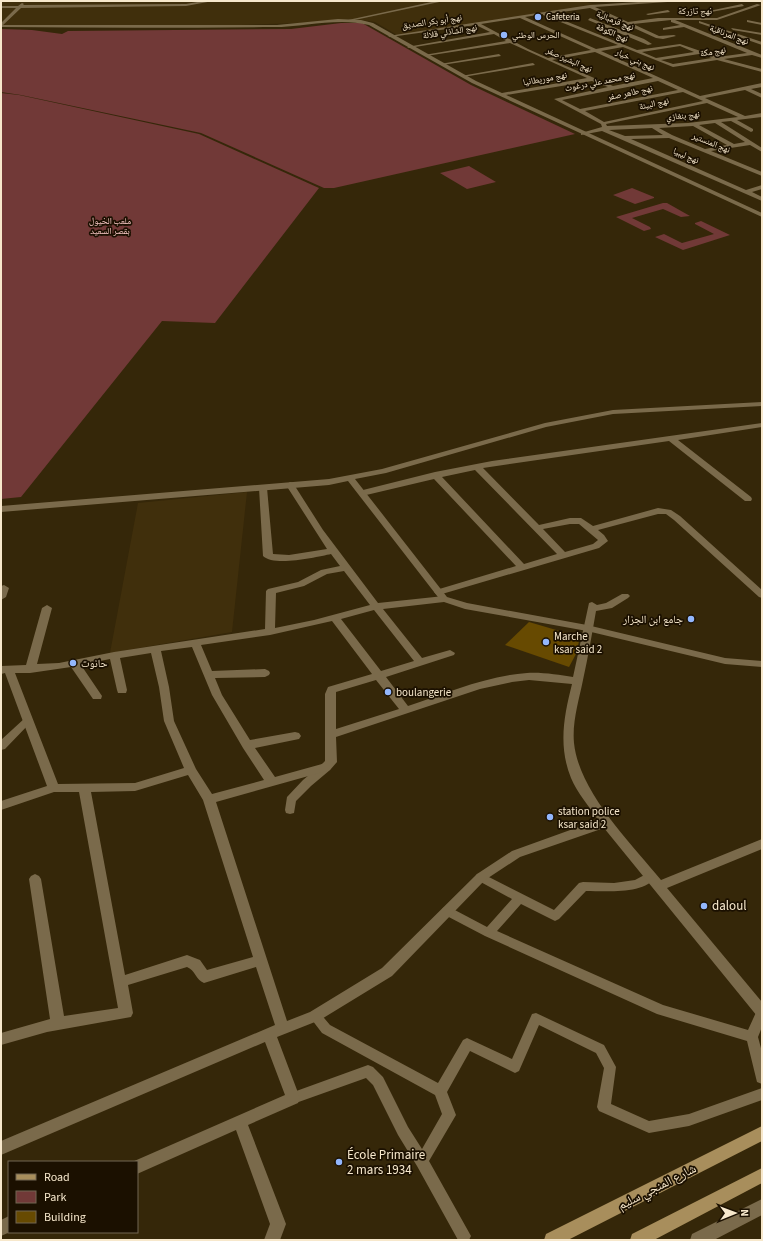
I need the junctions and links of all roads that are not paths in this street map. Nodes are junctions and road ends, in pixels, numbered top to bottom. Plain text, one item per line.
1 (25, 1) edge
2 (211, 1) edge
3 (442, 1) edge
4 (680, 1) edge
5 (737, 1) edge
6 (761, 4) edge
7 (745, 5) junction
8 (753, 5) junction
9 (590, 6) junction
10 (1, 7) edge
11 (20, 7) junction
12 (642, 10) dead end
13 (668, 11) dead end
14 (545, 13) junction
15 (648, 14) junction
16 (612, 16) junction
17 (727, 16) junction
18 (520, 17) junction
19 (590, 19) junction
20 (658, 19) junction
21 (667, 19) junction
22 (350, 20) junction
23 (582, 20) dead end
24 (696, 20) junction
25 (749, 21) dead end
26 (575, 22) dead end
27 (567, 23) junction
28 (629, 23) junction
29 (476, 24) junction
30 (762, 25) edge
31 (1, 26) edge
32 (683, 26) junction
33 (715, 26) junction
34 (665, 29) dead end
35 (750, 31) junction
36 (494, 33) junction
37 (762, 34) edge
38 (390, 36) junction
39 (674, 36) dead end
40 (658, 37) junction
41 (642, 40) junction
42 (510, 42) junction
43 (762, 44) edge
44 (623, 46) junction
45 (409, 47) junction
46 (595, 51) junction
47 (636, 51) junction
48 (700, 52) junction
49 (754, 53) junction
50 (426, 55) junction
51 (499, 55) dead end
52 (762, 57) edge
53 (548, 59) junction
54 (655, 59) junction
55 (718, 59) junction
56 (442, 64) junction
57 (533, 64) dead end
58 (674, 66) joint
59 (762, 71) edge
60 (463, 76) junction
61 (592, 79) junction
62 (658, 79) junction
63 (762, 86) edge
64 (612, 88) junction
65 (747, 89) junction
66 (684, 90) junction
67 (502, 95) junction
68 (762, 96) edge
69 (701, 97) junction
70 (709, 101) junction
71 (579, 111) junction
72 (762, 115) edge
73 (743, 117) junction
74 (732, 119) junction
75 (715, 121) junction
76 (695, 124) junction
77 (604, 127) junction
78 (653, 127) junction
79 (750, 130) dead end
80 (584, 134) junction
81 (670, 136) junction
82 (623, 138) junction
83 (752, 143) junction
84 (733, 146) junction
85 (705, 150) junction
86 (762, 150) edge
87 (762, 174) edge
88 (762, 187) edge
89 (746, 192) junction
90 (762, 199) edge
91 (762, 215) edge
92 (762, 404) edge
93 (762, 425) edge
94 (672, 439) junction
95 (477, 467) junction
96 (435, 475) junction
97 (350, 478) junction
98 (290, 485) junction
99 (263, 488) junction
100 (362, 494) junction
101 (748, 499) dead end
102 (1, 509) edge
103 (536, 528) junction
104 (592, 529) junction
105 (332, 551) junction
106 (563, 555) junction
107 (522, 567) junction
108 (346, 568) junction
109 (758, 585) edge
110 (442, 595) junction
111 (762, 595) edge
112 (625, 596) dead end
113 (377, 606) junction
114 (47, 608) dead end
115 (335, 618) junction
116 (587, 628) junction
117 (270, 632) junction
118 (195, 643) junction
119 (155, 649) junction
120 (450, 653) dead end
121 (114, 655) junction
122 (420, 662) junction
123 (74, 663) junction
124 (762, 664) edge
125 (30, 668) junction
126 (5, 670) edge
127 (265, 672) dead end
128 (208, 675) junction
129 (378, 676) junction
130 (578, 681) junction
131 (122, 690) dead end
132 (98, 696) dead end
133 (406, 711) junction
134 (28, 720) junction
135 (331, 735) junction
136 (295, 736) dead end
137 (1, 746) edge
138 (247, 746) junction
139 (326, 768) junction
140 (191, 770) junction
141 (272, 782) junction
142 (54, 788) junction
143 (84, 788) junction
144 (209, 799) junction
145 (1, 806) edge
146 (290, 810) dead end
147 (606, 822) junction
148 (762, 844) edge
149 (650, 876) junction
150 (481, 877) junction
151 (35, 879) dead end
152 (659, 886) junction
153 (520, 897) junction
154 (447, 911) junction
155 (488, 933) junction
156 (261, 960) junction
157 (120, 982) junction
158 (762, 1012) edge
159 (315, 1016) junction
160 (58, 1024) junction
161 (283, 1029) junction
162 (269, 1034) junction
163 (752, 1036) junction
164 (1, 1039) edge
165 (762, 1078) edge
166 (440, 1091) junction
167 (762, 1094) edge
168 (293, 1098) junction
169 (240, 1122) junction
170 (762, 1133) edge
171 (1, 1148) edge
172 (422, 1161) junction
173 (138, 1167) edge
174 (762, 1175) edge
175 (762, 1207) edge
176 (464, 1236) dead end
177 (272, 1240) edge
178 (552, 1240) edge
179 (638, 1240) edge
180 (698, 1240) edge

1 - 11 street
2 - 11 street
3 - 22 street
4 - 9 street, نهج أبو بكر الصديق
5 - 7 street
6 - 8 street, نهج تازركة
7 - 8 street
7 - 17 street
8 - 17 street, نهج تازركة
9 - 14 street, نهج أبو بكر الصديق
9 - 16 street
10 - 11 street
11 - 31 street
12 - 15 street
13 - 15 street
14 - 18 street, نهج أبو بكر الصديق
14 - 27 street, نهج الكوفة
15 - 20 street
16 - 19 street
16 - 28 street
17 - 24 street, نهج تازركة
18 - 29 street, نهج أبو بكر الصديق
18 - 46 street, نهج بني خيار
19 - 23 street
19 - 41 street, نهج قرمبالية
19 - 41 street, نهج قرمبالية
20 - 21 street, نهج تازركة
20 - 28 street, نهج تازركة
21 - 24 street, نهج تازركة
21 - 32 street, نهج المرناقية
22 - 31 street
22 - 38 street
24 - 33 street
25 - 30 street
26 - 27 street
27 - 44 street, نهج الكوفة
28 - 40 street
29 - 36 street, نهج البشير صفر
29 - 38 street, نهج أبو بكر الصديق
30 - 35 street
32 - 34 street
32 - 49 street, نهج المرناقية
33 - 35 street
33 - 43 street
35 - 37 street
36 - 42 street, نهج البشير صفر
36 - 45 street, نهج الشاذلي قلالة
38 - 45 street
39 - 40 street
40 - 41 street
42 - 50 street
42 - 53 street, نهج البشير صفر
44 - 46 street
44 - 47 street, نهج الكوفة
45 - 50 street
46 - 53 street
46 - 62 street, نهج بني خيار
47 - 48 street
47 - 54 street, نهج الكوفة
48 - 54 street
48 - 55 street
49 - 52 street, نهج المرناقية
49 - 55 street, نهج مكة
50 - 56 street
51 - 56 street
53 - 61 street, نهج البشير صفر
54 - 58 street, نهج الكوفة
55 - 58 street, نهج مكة
55 - 59 street
56 - 60 street
57 - 60 street
60 - 67 street
61 - 64 street, نهج البشير صفر
61 - 67 street, نهج موريطانيا
62 - 64 street, نهج محمد علي درغوث
62 - 66 street, نهج بني خيار
63 - 65 street
64 - 71 street, نهج محمد علي درغوث
65 - 68 street
65 - 69 street
66 - 69 street, نهج بني خيار
66 - 71 street, نهج طاهر صفر
67 - 80 street
69 - 70 street, نهج بني خيار
70 - 73 street, نهج بني خيار
70 - 77 street, نهج البيئة
71 - 77 street, نهج محمد علي درغوث
72 - 73 street, نهج بنغازي
73 - 74 street, نهج بنغازي
74 - 75 street, نهج بنغازي
74 - 79 street
75 - 76 street, نهج بنغازي
75 - 83 street
76 - 78 street, نهج بنغازي
76 - 84 street
77 - 78 street, نهج بنغازي
77 - 80 street, نهج بنغازي
77 - 82 street, نهج ليبيا
78 - 81 street, نهج المنستير
80 - 91 street
81 - 82 street
81 - 85 street, نهج المنستير
82 - 89 street, نهج ليبيا
83 - 84 street
83 - 86 street
84 - 85 street
85 - 87 street, نهج المنستير
88 - 89 street
89 - 90 street, نهج ليبيا
92 - 97 street
93 - 94 street
94 - 95 street
94 - 101 street
95 - 96 street
95 - 103 street
96 - 100 street
96 - 107 street
97 - 98 street
97 - 100 street
98 - 99 street
98 - 105 street
99 - 102 street
99 - 105 street
100 - 110 street
103 - 104 street
103 - 106 street
104 - 106 street
104 - 109 street
105 - 108 street
106 - 107 street
107 - 110 street
108 - 113 street
108 - 117 street
109 - 111 street
110 - 113 street
110 - 116 street
112 - 116 street
113 - 115 street
113 - 122 street
114 - 125 street
115 - 117 street
115 - 129 street
116 - 124 street
116 - 130 street
117 - 118 street
118 - 119 street
118 - 128 street
119 - 121 street
119 - 140 street
120 - 122 street
121 - 123 street
121 - 131 street
122 - 129 street
123 - 125 street
123 - 132 street
125 - 126 street
126 - 134 street
127 - 128 street
128 - 138 street
129 - 133 street
129 - 135 street
130 - 133 street
130 - 147 street
133 - 135 street
134 - 137 street
134 - 142 street
135 - 139 street
136 - 138 street
138 - 141 street
139 - 141 street
139 - 146 street
140 - 143 street
140 - 144 street
141 - 144 street
142 - 143 street
142 - 145 street
143 - 157 street
144 - 156 street
147 - 149 street
147 - 150 street
148 - 152 street
149 - 152 street
149 - 153 street
150 - 153 street
150 - 154 street
151 - 160 street
152 - 158 street
153 - 155 street
154 - 155 street
154 - 159 street
155 - 163 street
156 - 157 street
156 - 161 street
157 - 160 street
158 - 163 street
159 - 161 street
159 - 166 street
160 - 164 street
161 - 162 street
162 - 168 street
162 - 171 street
163 - 165 street
166 - 167 street
166 - 172 street
168 - 169 street
168 - 172 street
169 - 173 street
169 - 177 street
170 - 178 main road, شارع المنجي سليم
172 - 176 street
174 - 179 main road
175 - 180 street

